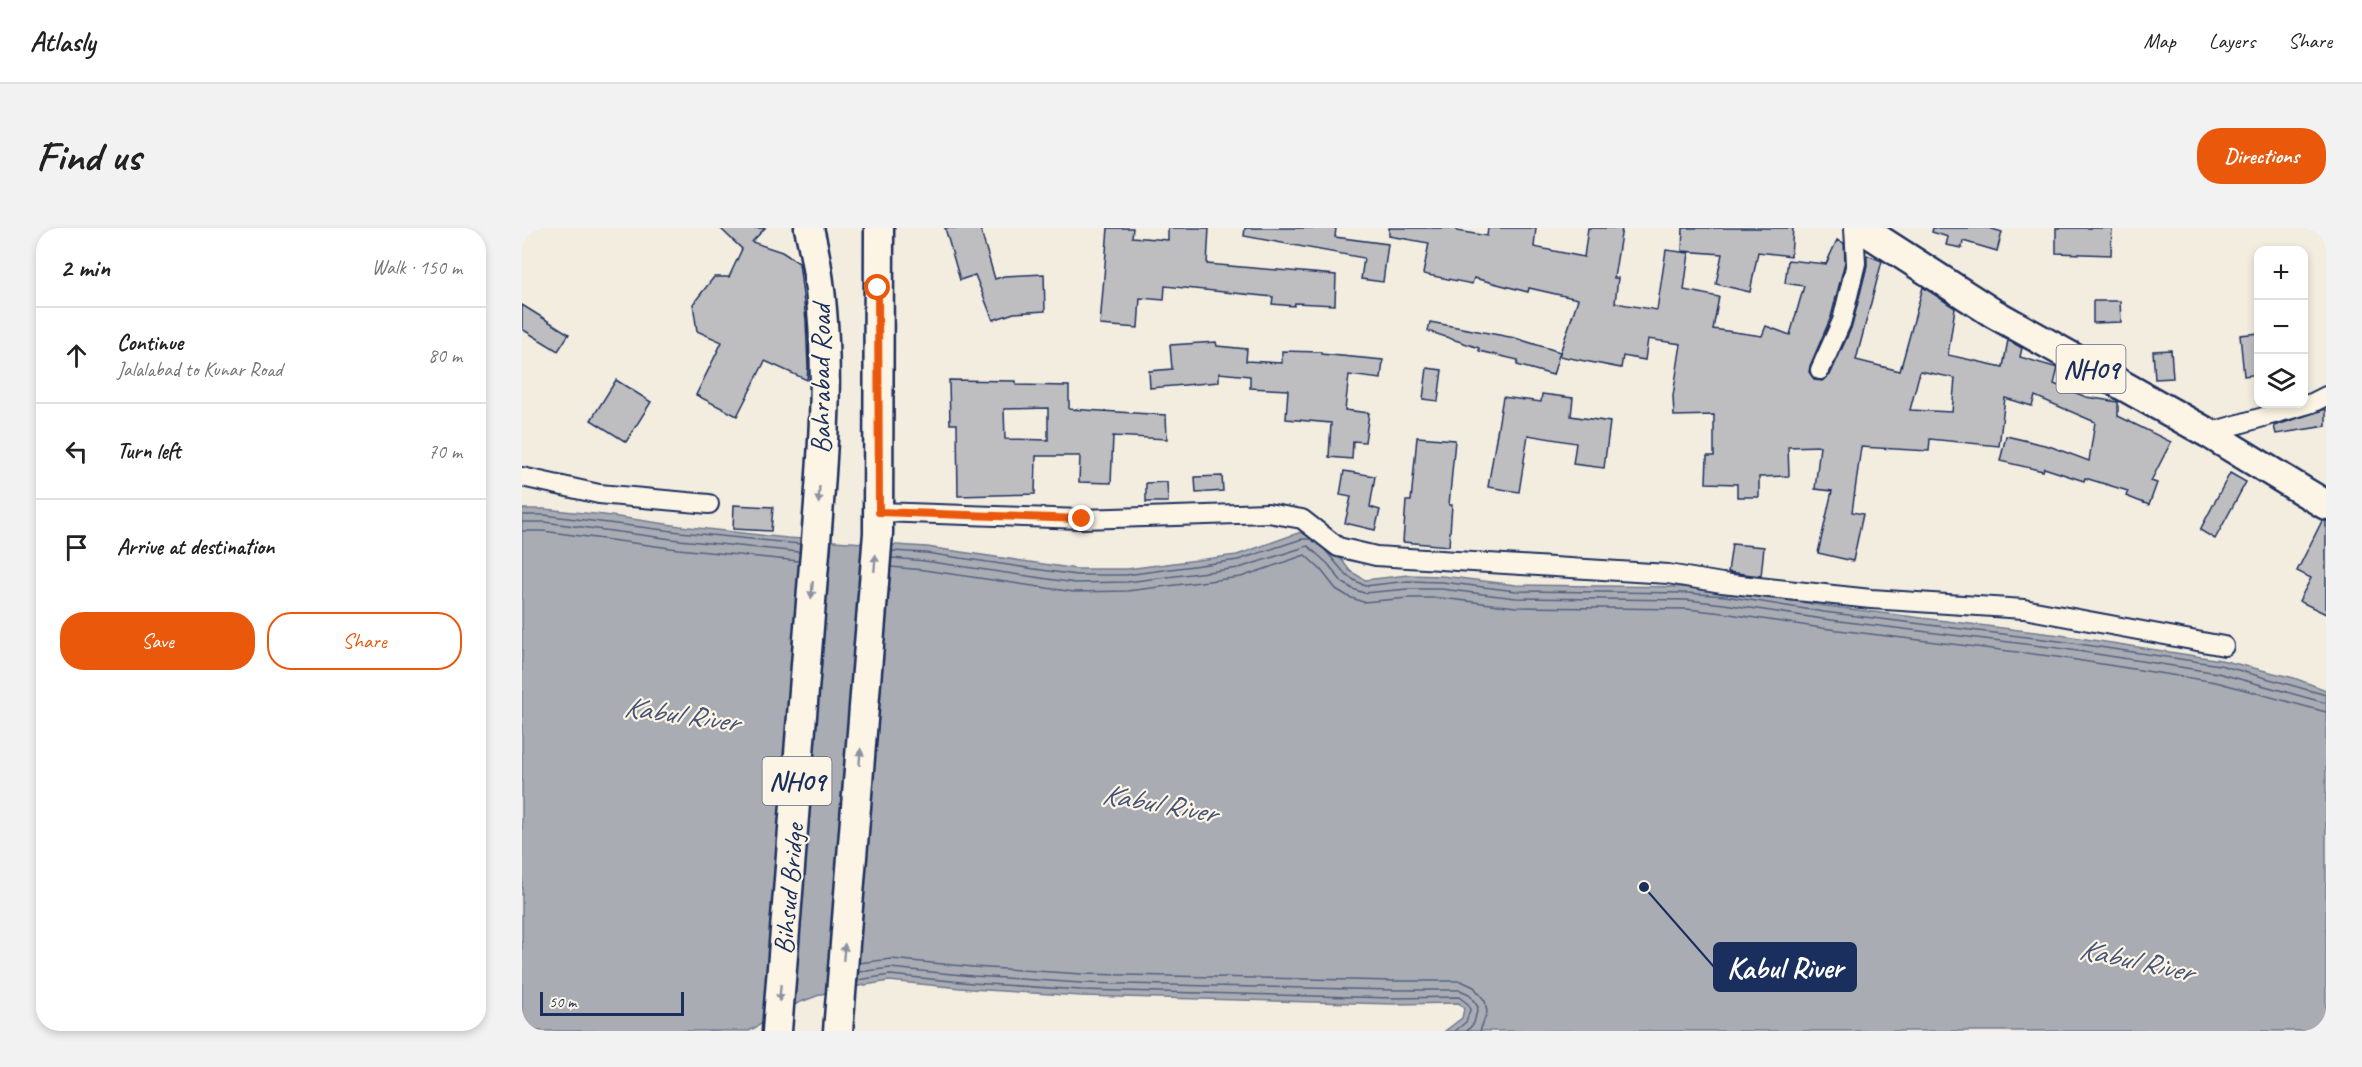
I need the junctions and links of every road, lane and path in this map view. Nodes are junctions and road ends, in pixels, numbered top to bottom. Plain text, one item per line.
1 (809, 228) edge
2 (879, 228) edge
3 (1854, 228) edge
4 (1861, 228) edge
5 (1820, 370) dead end
6 (2326, 396) edge
7 (2208, 434) junction
8 (522, 477) edge
9 (709, 504) dead end
10 (2326, 505) edge
11 (878, 522) junction
12 (816, 531) joint
13 (2224, 646) dead end
14 (777, 1031) edge
15 (838, 1031) edge

1 -> 12 main road, Bahrabad Road / NH09
2 - 11 main road, NH09
3 - 5 street
4 - 7 main road, NH09
6 - 7 street
7 - 10 main road, NH09
8 - 9 street
11 - 13 street
15 -> 11 main road, NH09
12 -> 14 main road, Bihsud Bridge / NH09

